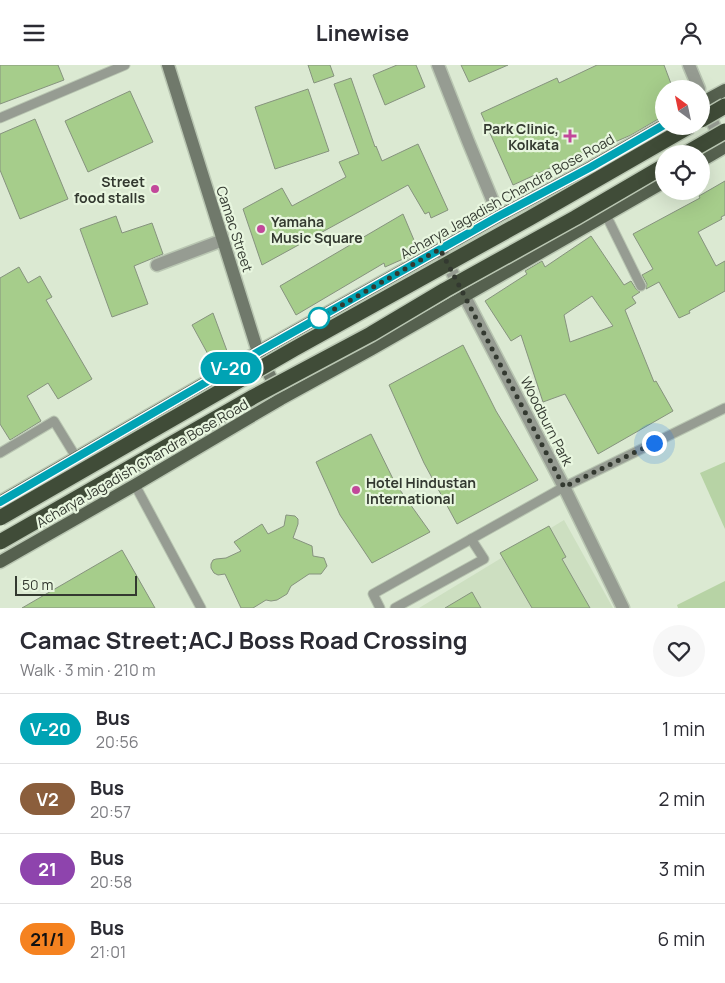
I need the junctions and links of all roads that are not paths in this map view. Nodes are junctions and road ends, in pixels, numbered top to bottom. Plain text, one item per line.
1 (124, 65) edge
2 (168, 65) edge
3 (438, 65) edge
4 (689, 65) edge
5 (695, 80) edge
6 (725, 90) edge
7 (710, 97) edge
8 (725, 106) edge
9 (710, 115) edge
10 (710, 117) edge
11 (0, 118) edge
12 (655, 130) edge
13 (725, 131) edge
14 (674, 135) edge
15 (701, 145) edge
16 (724, 147) edge
17 (710, 156) edge
18 (655, 171) edge
19 (655, 187) edge
20 (606, 215) junction
21 (499, 216) junction
22 (223, 240) junction
23 (440, 249) junction
24 (156, 265) dead end
25 (641, 286) dead end
26 (465, 295) junction
27 (258, 352) junction
28 (281, 399) junction
29 (725, 408) edge
30 (0, 453) edge
31 (76, 457) junction
32 (135, 485) junction
33 (564, 487) junction
34 (0, 502) edge
35 (0, 518) edge
36 (471, 539) junction
37 (0, 542) edge
38 (0, 562) edge
39 (201, 608) edge
40 (380, 608) edge
41 (395, 608) edge
42 (624, 608) edge

1 - 11 lane
2 - 22 main road, Camac Street
3 - 21 street
4 - 5 street
6 - 7 main road
8 - 9 highway, bridge
10 - 16 street
12 - 21 main road, Acharya Jagadish Chandra Bose Road
13 - 15 highway, bridge
14 - 35 highway, bridge
16 - 17 main road
18 - 37 highway, bridge
19 - 20 main road, Acharya Jagadish Chandra Bose Road
20 - 25 lane
20 - 26 main road, Acharya Jagadish Chandra Bose Road
21 - 23 main road, Acharya Jagadish Chandra Bose Road
22 - 24 street
22 - 27 main road, Camac Street
23 - 26 street, Woodburn Park
23 - 27 main road, Acharya Jagadish Chandra Bose Road
26 - 28 main road, Acharya Jagadish Chandra Bose Road
26 - 33 street, Woodburn Park
27 - 28 main road, Camac Street
27 - 31 main road, Acharya Jagadish Chandra Bose Road
28 - 32 main road, Acharya Jagadish Chandra Bose Road
29 - 33 lane
30 - 31 lane
31 - 34 main road, Acharya Jagadish Chandra Bose Road
32 - 38 main road, Acharya Jagadish Chandra Bose Road
32 - 39 lane
33 - 36 lane
33 - 42 street, Woodburn Park
36 - 40 lane
36 - 41 lane

